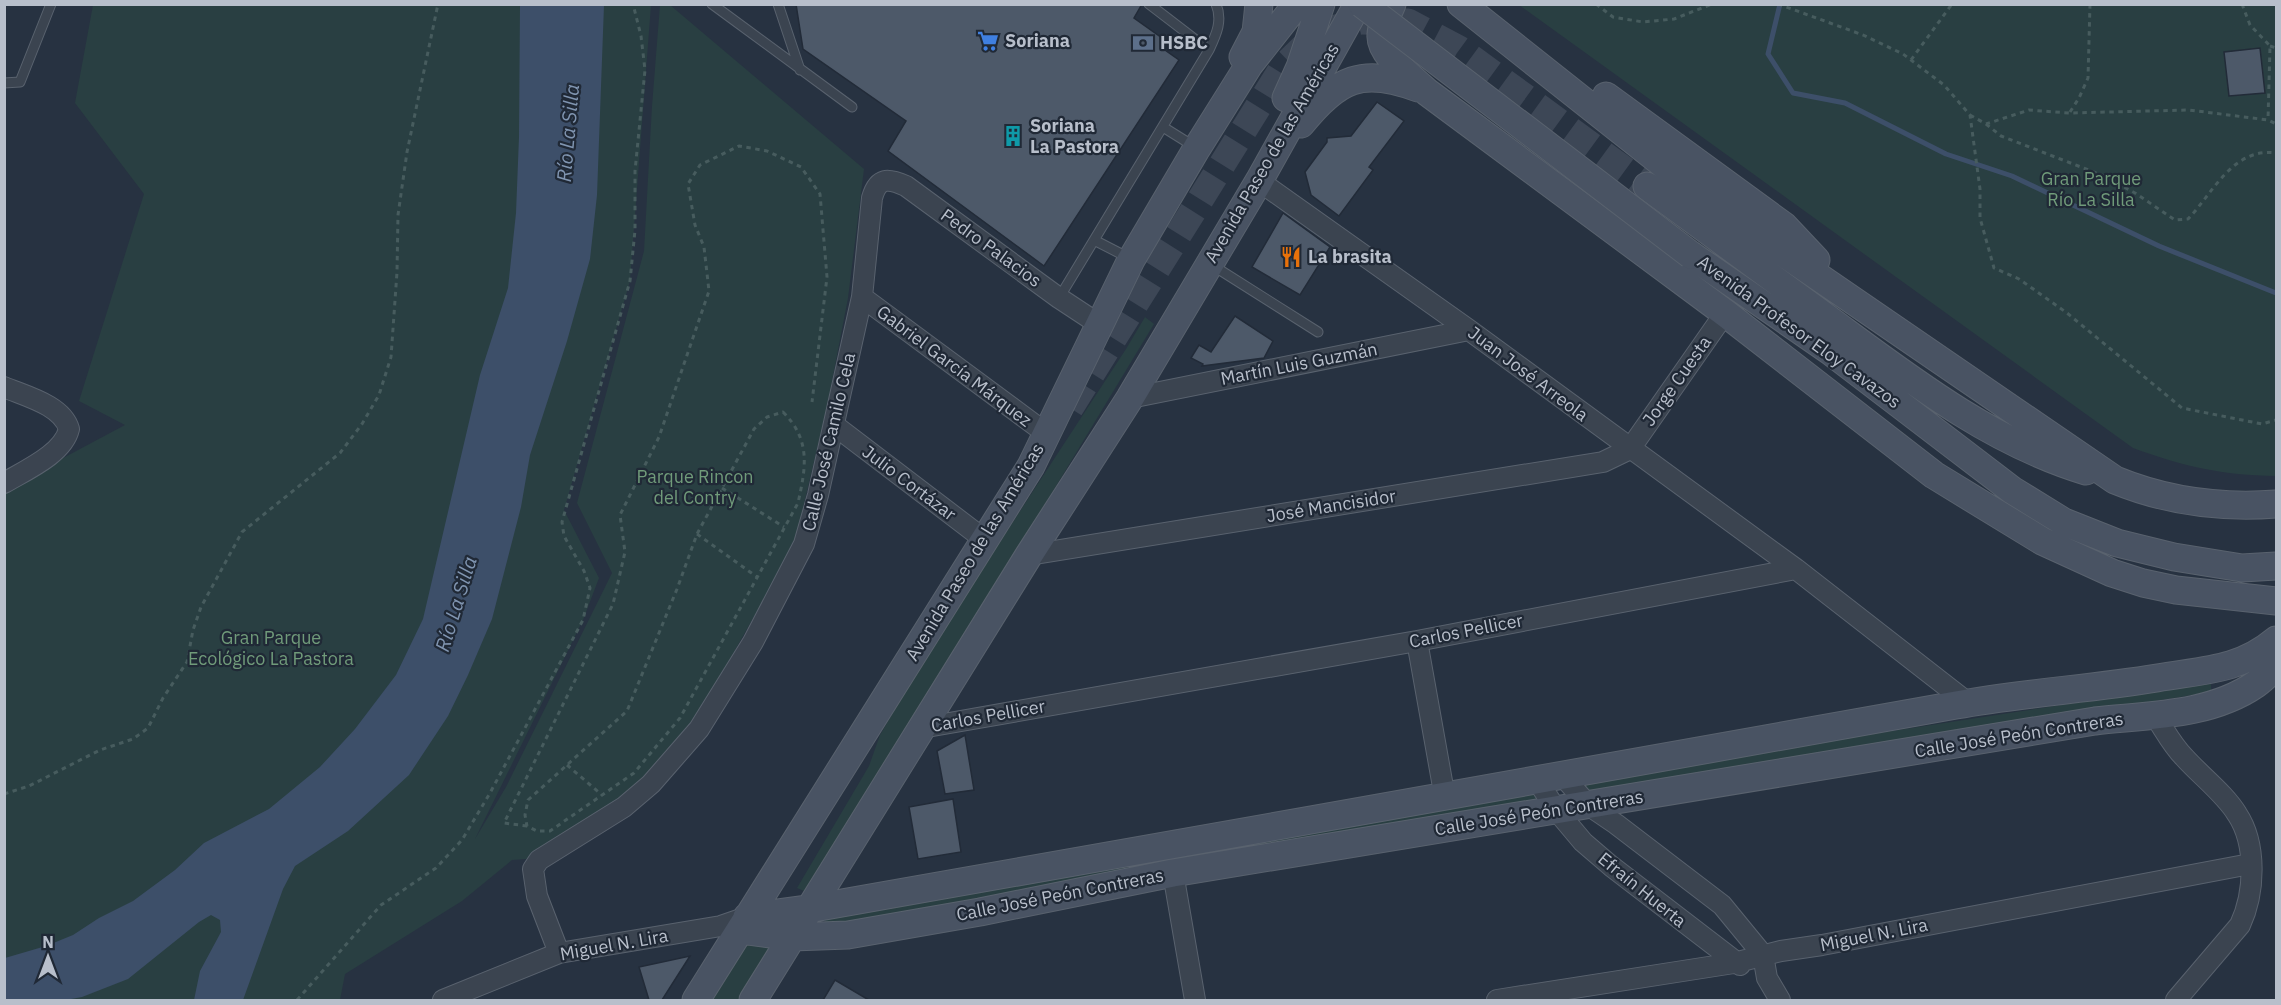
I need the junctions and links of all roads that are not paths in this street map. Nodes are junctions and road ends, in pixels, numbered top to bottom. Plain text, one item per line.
1 (51, 4) edge
2 (712, 4) edge
3 (778, 4) edge
4 (1149, 4) edge
5 (1216, 4) edge
6 (1259, 4) edge
7 (1297, 4) edge
8 (1321, 4) edge
9 (1392, 4) edge
10 (1461, 4) edge
11 (1494, 4) edge
12 (1359, 6) edge
13 (1209, 50) junction
14 (1249, 65) junction
15 (800, 70) junction
16 (1319, 73) junction
17 (4, 83) edge
18 (1293, 86) junction
19 (1427, 92) junction
20 (852, 107) dead end
21 (1163, 127) junction
22 (1203, 139) junction
23 (1265, 170) junction
24 (879, 182) joint
25 (1647, 186) tunnel mouth
26 (1094, 240) junction
27 (1131, 260) junction
28 (1208, 267) junction
29 (862, 297) junction
30 (1851, 297) junction
31 (1059, 298) junction
32 (1725, 313) junction
33 (1100, 325) junction
34 (1469, 330) junction
35 (1318, 332) dead end
36 (1830, 351) junction
37 (4, 387) edge
38 (1130, 398) junction
39 (834, 425) junction
40 (1047, 434) junction
41 (1630, 450) junction
42 (1934, 475) junction
43 (2115, 480) junction
44 (4, 483) edge
45 (2277, 504) edge
46 (985, 540) junction
47 (1029, 555) junction
48 (2277, 566) edge
49 (1796, 569) junction
50 (2264, 599) edge
51 (1417, 641) junction
52 (2274, 651) edge
53 (2217, 669) junction
54 (2226, 700) junction
55 (1968, 703) junction
56 (2155, 716) junction
57 (921, 728) junction
58 (1549, 778) junction
59 (1445, 798) junction
60 (1588, 805) junction
61 (1557, 811) junction
62 (2250, 864) junction
63 (1173, 873) junction
64 (808, 909) junction
65 (736, 924) junction
66 (792, 937) junction
67 (559, 953) junction
68 (1762, 955) junction
69 (1734, 963) junction
70 (1767, 978) junction
71 (443, 1000) edge
72 (696, 1000) edge
73 (753, 1000) edge
74 (1195, 1000) edge
75 (1497, 1000) edge
76 (1780, 1000) edge
77 (2176, 1000) edge

1 - 17 lane
2 - 15 lane
3 - 15 lane
4 - 13 lane
5 - 13 lane
6 - 22 main road
7 - 14 main road, Avenida Paseo de las Américas
8 - 16 main road
8 - 18 main road
9 - 19 main road
10 - 30 main road
11 - 30 main road
12 - 16 main road, Avenida Paseo de las Américas
12 - 36 main road, Avenida Profesor Eloy Cavazos, bridge
13 - 21 lane
14 - 18 main road
14 - 22 main road, Avenida Paseo de las Américas
15 - 20 lane
16 - 23 main road, Avenida Paseo de las Américas
18 - 28 main road
19 - 23 main road
19 - 32 main road
21 - 22 lane
21 - 26 lane
22 - 27 main road, Avenida Paseo de las Américas
23 - 28 main road, Avenida Paseo de las Américas
23 - 34 street, Juan José Arreola
24 - 29 street, Calle José Camilo Cela
24 - 31 street, Pedro Palacios
25 - 43 main road
26 - 27 lane
26 - 31 lane
27 - 33 main road, Avenida Paseo de las Américas
28 - 35 lane
28 - 38 main road, Avenida Paseo de las Américas
29 - 39 street, Calle José Camilo Cela
29 - 40 street, Gabriel García Márquez
30 - 43 main road
31 - 33 street, Pedro Palacios
32 - 41 street, Jorge Cuesta
32 - 42 main road
33 - 40 main road, Avenida Paseo de las Américas
34 - 38 street, Martín Luis Guzmán
34 - 41 street, Juan José Arreola
36 - 42 main road
36 - 48 main road, Avenida Profesor Eloy Cavazos
37 - 44 street
38 - 47 main road, Avenida Paseo de las Américas
39 - 46 street, Julio Cortázar
39 - 67 street, Calle José Camilo Cela
40 - 46 main road, Avenida Paseo de las Américas
41 - 47 street, José Mancisidor
41 - 49 street, Juan José Arreola
42 - 50 main road
43 - 45 main road
46 - 65 main road, Avenida Paseo de las Américas
47 - 57 main road, Avenida Paseo de las Américas
49 - 51 street, Carlos Pellicer
49 - 55 street
50 - 52 main road
51 - 57 street, Carlos Pellicer
51 - 59 street
52 - 53 main road, Calle José Peón Contreras
52 - 54 main road, Calle José Peón Contreras
53 - 54 main road
53 - 55 main road, Calle José Peón Contreras
54 - 56 main road, Calle José Peón Contreras
55 - 58 main road, Calle José Peón Contreras
56 - 60 main road, Calle José Peón Contreras
56 - 62 street
57 - 64 main road, Avenida Paseo de las Américas
58 - 59 main road, Calle José Peón Contreras
58 - 60 street, Efraín Huerta
58 - 61 street, Efraín Huerta
59 - 64 main road, Calle José Peón Contreras
60 - 61 main road, Calle José Peón Contreras
60 - 68 street, Efraín Huerta
61 - 63 main road, Calle José Peón Contreras
61 - 69 street, Efraín Huerta
62 - 68 street, Miguel N. Lira
62 - 77 street
63 - 66 main road, Calle José Peón Contreras
63 - 74 street
64 - 65 main road, Calle José Peón Contreras
64 - 66 main road, Avenida Paseo de las Américas
65 - 66 main road, Calle José Peón Contreras
65 - 67 street, Miguel N. Lira
65 - 72 main road, Avenida Paseo de las Américas
66 - 73 main road, Avenida Paseo de las Américas
67 - 71 street, Miguel N. Lira
68 - 69 street, Miguel N. Lira
68 - 70 street, Efraín Huerta
69 - 70 street, Efraín Huerta
69 - 75 street, Miguel N. Lira
70 - 76 street, Efraín Huerta

